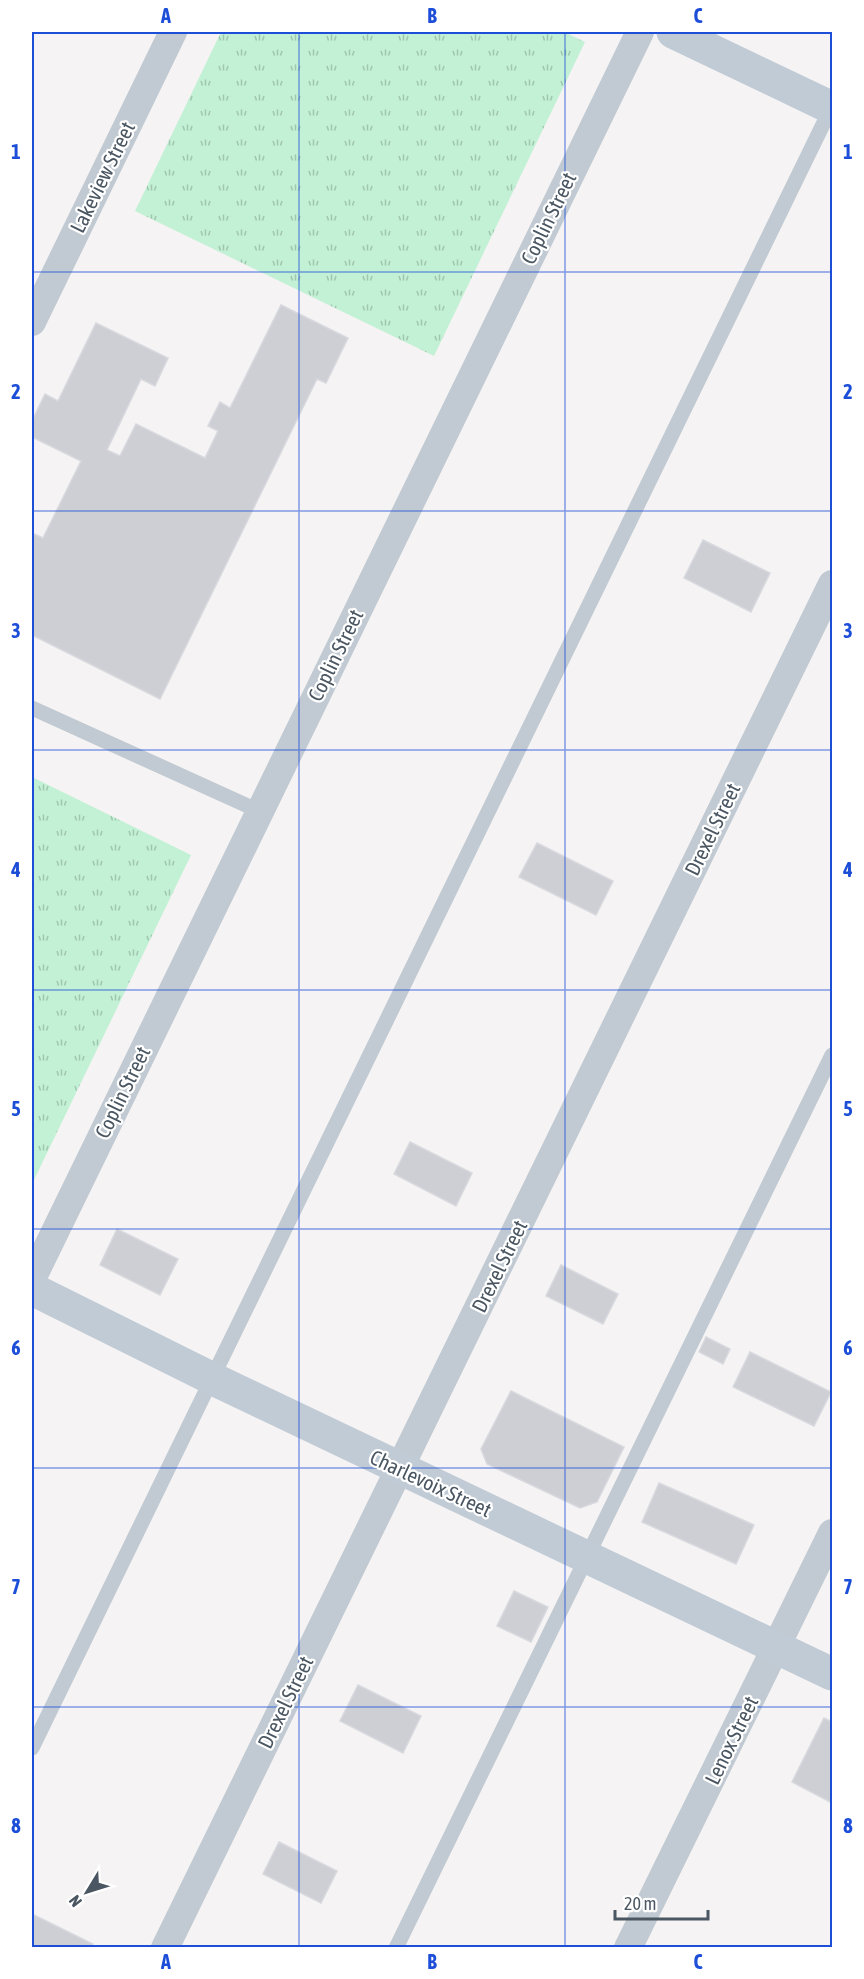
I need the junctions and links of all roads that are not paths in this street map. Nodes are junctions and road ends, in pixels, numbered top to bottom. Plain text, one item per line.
1 (173, 32) edge
2 (640, 32) edge
3 (673, 32) edge
4 (832, 107) edge
5 (32, 322) edge
6 (832, 584) edge
7 (32, 708) edge
8 (259, 811) junction
9 (832, 1055) edge
10 (32, 1279) edge
11 (32, 1289) edge
12 (213, 1379) junction
13 (399, 1468) junction
14 (832, 1533) edge
15 (588, 1558) junction
16 (777, 1647) junction
17 (832, 1674) edge
18 (32, 1748) edge
19 (165, 1947) edge
20 (396, 1947) edge
21 (628, 1947) edge

1 - 5 street, Lakeview Street
2 - 8 street, Coplin Street
3 - 4 street
4 - 12 lane
6 - 13 street, Drexel Street
7 - 8 lane
8 - 10 street, Coplin Street
9 - 15 lane
11 - 12 street, Charlevoix Street
12 - 13 street, Charlevoix Street
12 - 18 lane
13 - 15 street, Charlevoix Street
13 - 19 street, Drexel Street
14 - 16 street, Lenox Street
15 - 16 street, Charlevoix Street
15 - 20 lane
16 - 17 street, Charlevoix Street
16 - 21 street, Lenox Street

